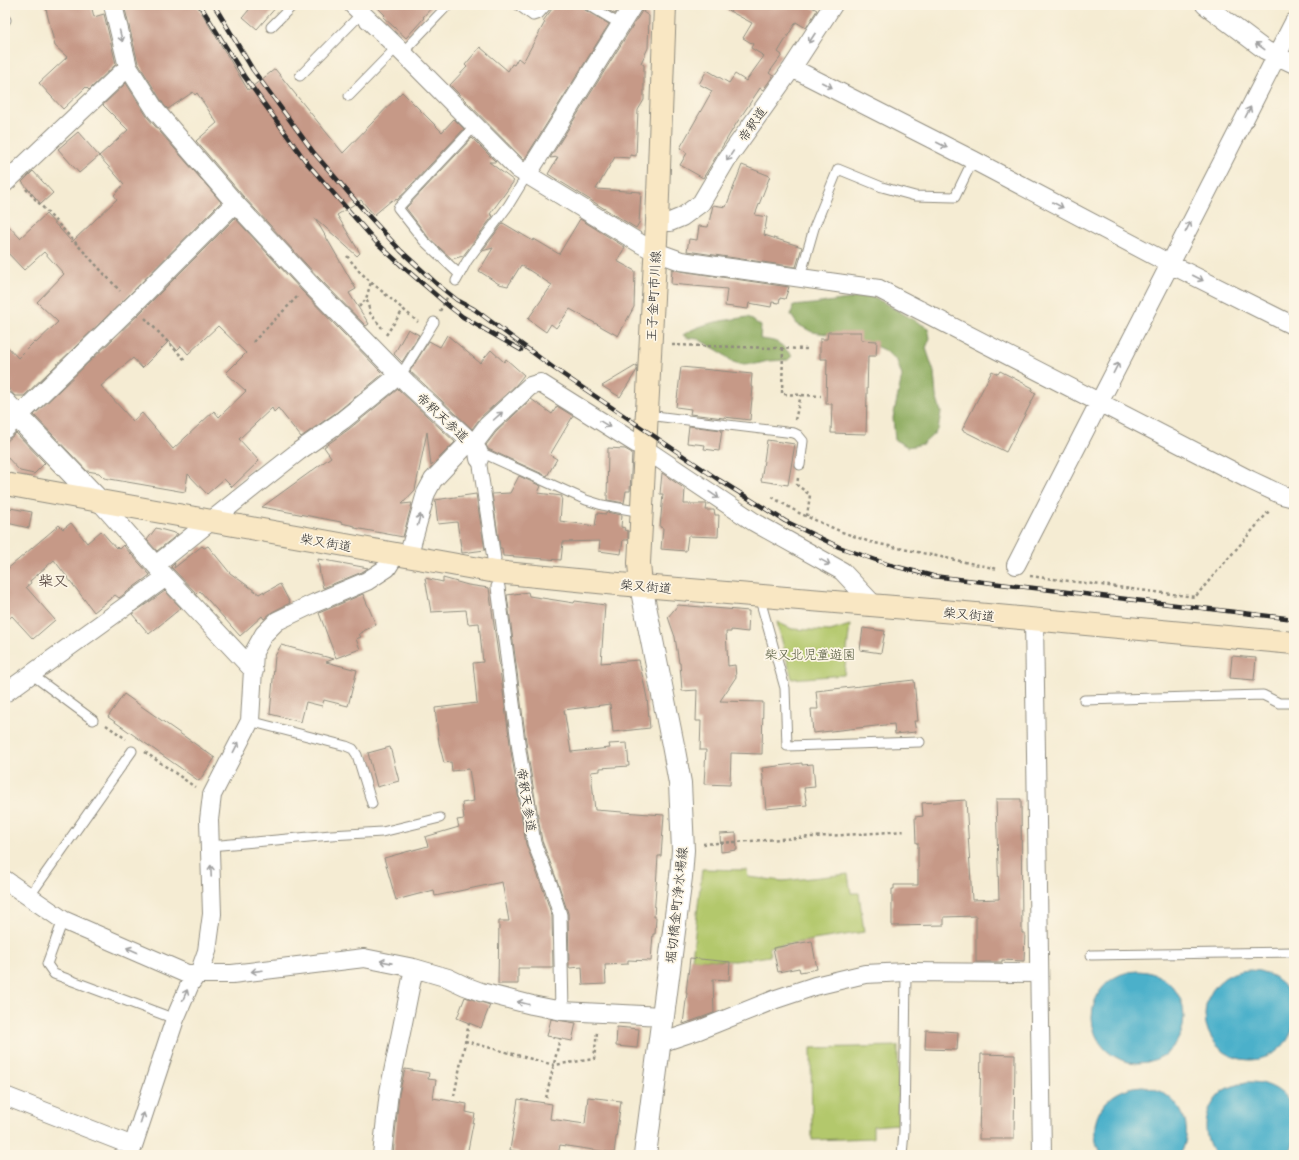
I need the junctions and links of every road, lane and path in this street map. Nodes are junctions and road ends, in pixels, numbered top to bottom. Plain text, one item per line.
1 (113, 5) edge
2 (293, 5) edge
3 (448, 5) edge
4 (518, 5) edge
5 (547, 5) edge
6 (588, 5) edge
7 (633, 5) edge
8 (665, 5) edge
9 (1205, 5) edge
10 (830, 6) edge
11 (358, 9) edge
12 (1294, 22) edge
13 (620, 24) junction
14 (271, 27) dead end
15 (400, 50) junction
16 (1277, 56) junction
17 (1294, 64) edge
18 (128, 67) junction
19 (792, 68) junction
20 (300, 76) dead end
21 (349, 96) dead end
22 (475, 126) junction
23 (973, 160) junction
24 (527, 175) junction
25 (9, 180) edge
26 (235, 203) junction
27 (657, 222) junction
28 (656, 252) junction
29 (347, 256) dead end
30 (1170, 264) junction
31 (800, 277) junction
32 (458, 278) junction
33 (371, 282) junction
34 (310, 284) junction
35 (366, 299) junction
36 (133, 305) junction
37 (403, 310) junction
38 (346, 321) junction
39 (434, 322) joint
40 (1294, 326) edge
41 (428, 331) junction
42 (387, 334) junction
43 (253, 342) dead end
44 (671, 345) dead end
45 (783, 348) junction
46 (807, 349) dead end
47 (375, 351) junction
48 (186, 361) dead end
49 (399, 374) junction
50 (801, 395) junction
51 (821, 396) dead end
52 (1098, 402) junction
53 (647, 415) junction
54 (9, 416) edge
55 (794, 433) junction
56 (475, 449) junction
57 (645, 449) junction
58 (800, 465) joint
59 (5, 484) edge
60 (1288, 496) edge
61 (772, 497) dead end
62 (99, 501) junction
63 (642, 512) junction
64 (807, 516) junction
65 (210, 522) junction
66 (402, 556) junction
67 (494, 559) dead end
68 (1015, 570) junction
69 (161, 571) junction
70 (641, 586) junction
71 (498, 587) dead end
72 (759, 596) junction
73 (874, 605) junction
74 (1034, 620) junction
75 (1294, 643) edge
76 (254, 671) junction
77 (31, 674) junction
78 (5, 693) edge
79 (1084, 700) dead end
80 (1294, 702) edge
81 (93, 720) joint
82 (250, 721) junction
83 (130, 741) dead end
84 (920, 742) dead end
85 (142, 750) dead end
86 (132, 751) dead end
87 (212, 795) junction
88 (372, 804) dead end
89 (440, 818) dead end
90 (906, 831) dead end
91 (698, 844) dead end
92 (210, 846) junction
93 (5, 880) edge
94 (28, 897) junction
95 (63, 920) junction
96 (1294, 952) edge
97 (1091, 955) dead end
98 (414, 968) junction
99 (906, 972) junction
100 (1038, 973) junction
101 (198, 974) junction
102 (562, 1011) junction
103 (599, 1012) junction
104 (663, 1016) junction
105 (175, 1019) junction
106 (469, 1023) dead end
107 (560, 1038) dead end
108 (465, 1041) junction
109 (660, 1043) junction
110 (554, 1065) junction
111 (5, 1096) edge
112 (454, 1096) dead end
113 (546, 1098) dead end
114 (131, 1150) edge
115 (382, 1155) edge
116 (645, 1155) edge
117 (902, 1155) edge
118 (1042, 1155) edge

1 -> 18 street, 帝釈天参道
2 - 14 lane
3 - 15 lane
4 - 5 lane
6 - 13 lane
7 - 13 street
8 - 27 main road, 王子金町市川線
16 -> 9 street
10 -> 19 street, 帝釈道
11 - 15 street
11 - 20 lane
12 - 16 street
13 - 24 street
15 - 21 lane
15 - 22 street
16 - 17 street
30 -> 16 street
18 - 25 street
18 - 26 street, 帝釈天参道
19 -> 23 street
19 -> 27 street, 帝釈道
22 - 24 street
22 - 32 lane
23 -> 30 street
23 - 31 lane
24 - 28 street
24 - 32 lane
25 - 36 path
26 - 34 street, 帝釈天参道
26 - 36 street
27 - 28 main road, 王子金町市川線
28 - 31 street
28 - 53 main road, 王子金町市川線
29 - 33 path
30 -> 40 street
52 -> 30 street
31 - 52 street
32 - 39 path
33 - 35 path
33 - 37 path
34 - 38 street, 帝釈天参道
34 - 43 path
35 - 38 path
35 - 42 path
36 - 48 path
36 - 54 street
37 - 41 path
37 - 42 path
38 - 47 street, 帝釈天参道
39 - 41 lane
41 - 49 lane
42 - 47 path
44 - 45 path
45 - 46 path
45 - 50 path
47 - 49 street, 帝釈天参道
49 - 56 street, 帝釈天参道
49 - 65 street
50 - 51 path
50 - 55 path
52 - 60 street
52 - 68 street
53 - 55 lane
53 - 57 main road, 王子金町市川線
54 - 62 street
55 - 58 lane
56 -> 57 street
56 - 63 lane
66 -> 56 street
56 - 67 street
57 - 63 main road, 王子金町市川線
57 -> 73 street
58 - 64 path
59 - 62 main road, 柴又街道
60 - 68 path
61 - 64 path
62 - 65 main road, 柴又街道
62 - 69 street
63 - 70 main road, 王子金町市川線
64 - 68 path
65 - 66 main road, 柴又街道
65 - 69 street
66 - 70 main road, 柴又街道
66 - 76 street
69 - 76 street
69 - 77 street
70 - 72 main road, 柴又街道
70 - 104 street, 堀切橋金町浄水場線
71 - 102 street, 帝釈天参道
72 - 73 main road, 柴又街道
72 - 84 lane
73 - 74 main road, 柴又街道
74 - 75 main road, 柴又街道
74 - 100 street
76 - 82 street
77 - 78 street
77 - 81 lane
79 - 80 lane
81 - 83 path
87 -> 82 street
82 - 88 lane
85 - 87 path
86 - 94 lane
87 - 92 street
89 - 92 lane
90 - 91 path
101 -> 92 street
93 - 94 street
94 - 95 street
101 -> 95 street
95 - 105 lane
96 - 97 lane
98 -> 101 street
102 -> 98 street
98 - 115 street
99 - 100 street
99 - 109 street
99 - 117 lane
100 - 118 street
105 -> 101 street
102 - 103 street
103 - 104 street
103 - 110 path
104 - 109 street, 堀切橋金町浄水場線
114 -> 105 street
106 - 108 path
107 - 110 path
108 - 110 path
108 - 112 path
109 - 116 street, 堀切橋金町浄水場線
110 - 113 path
111 - 114 street

